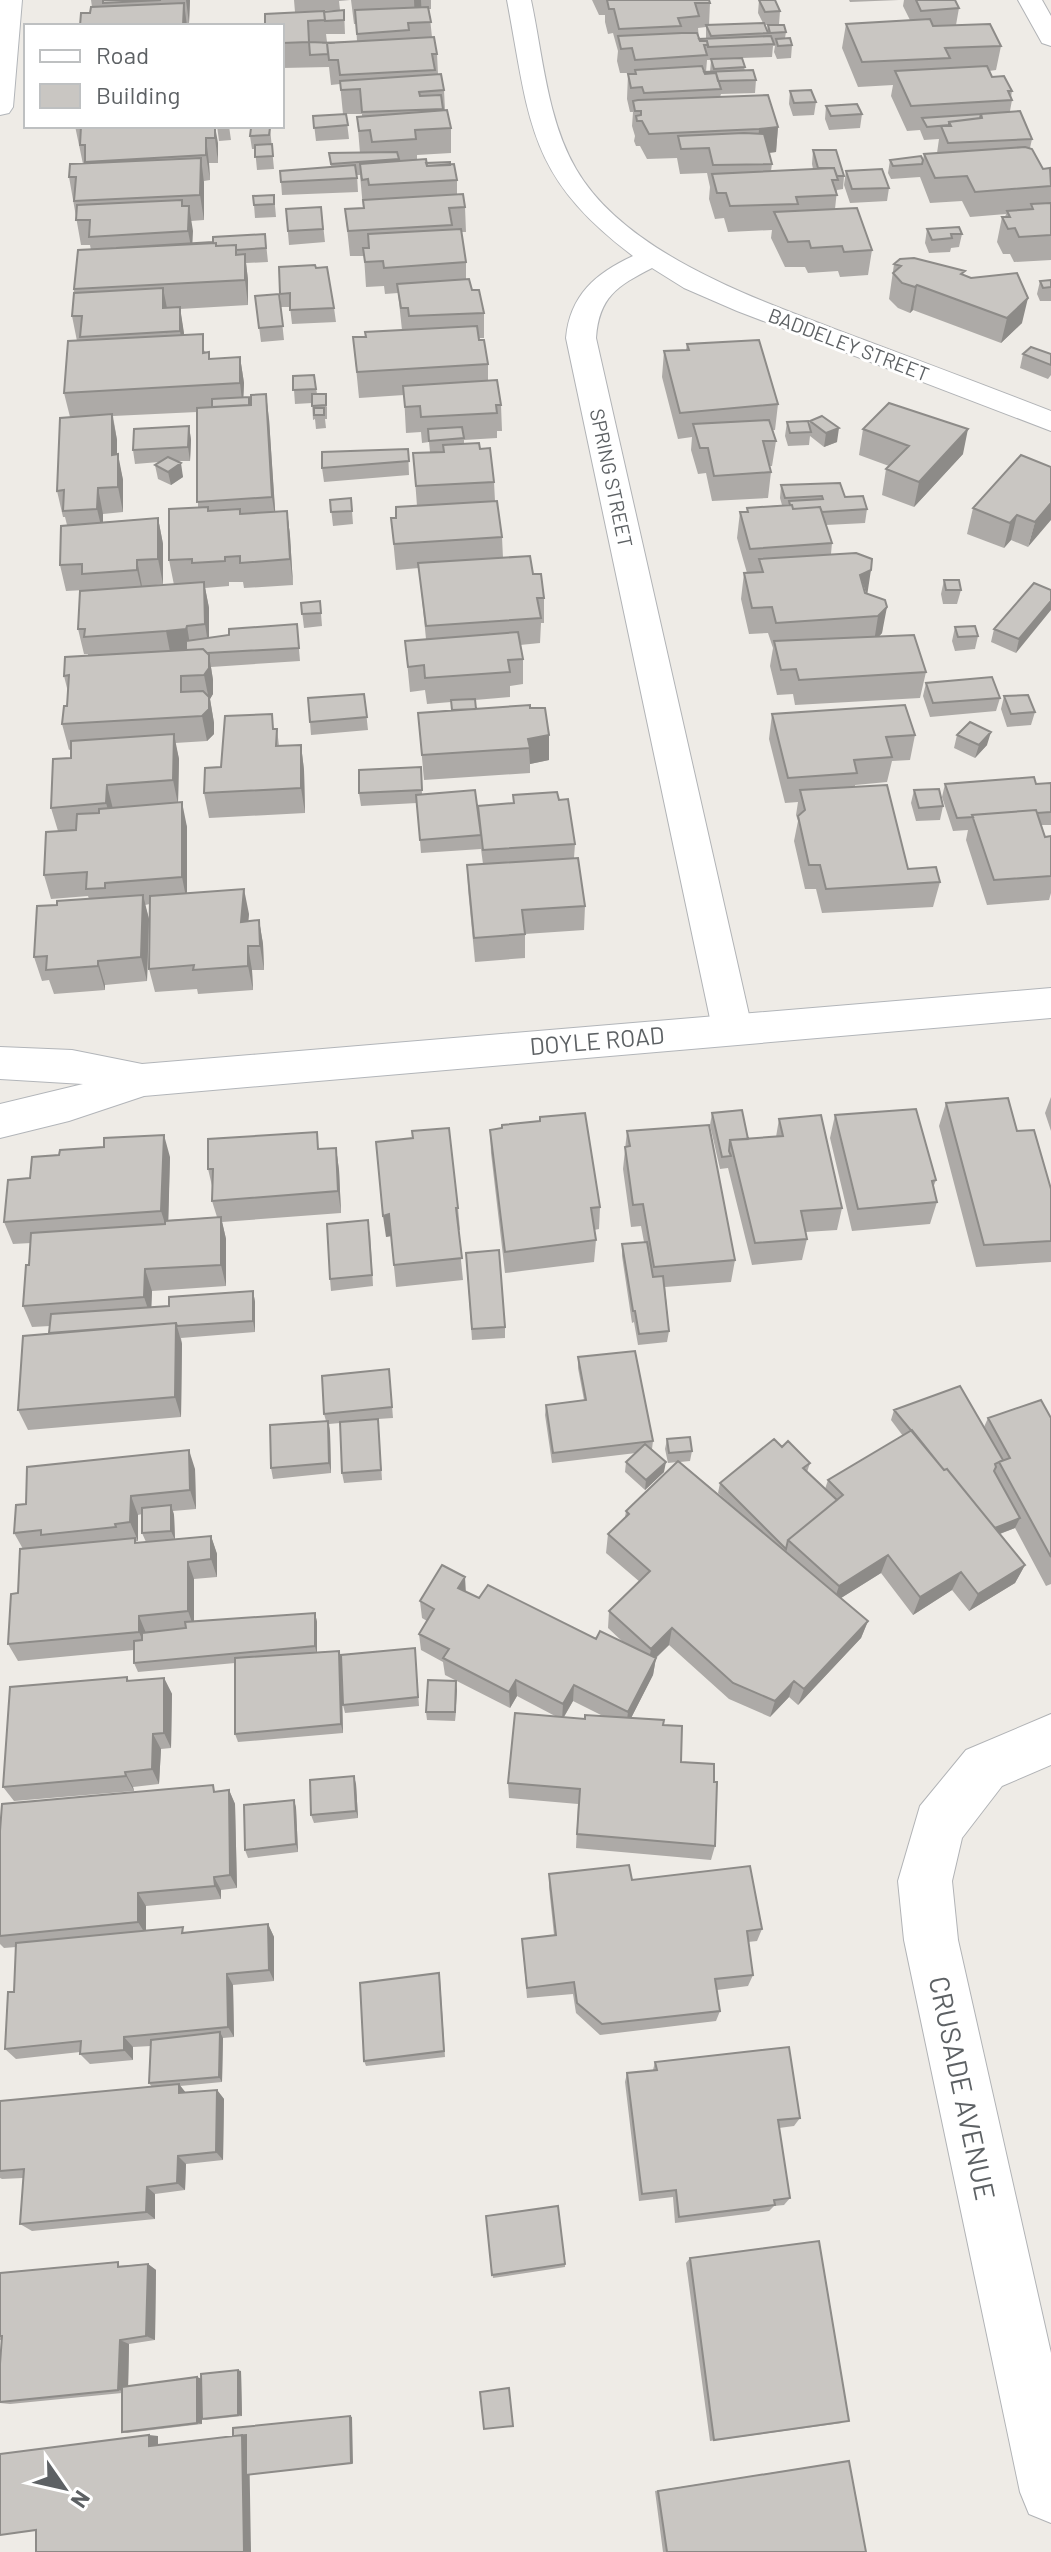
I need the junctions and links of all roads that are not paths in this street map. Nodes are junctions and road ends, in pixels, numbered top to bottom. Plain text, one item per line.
1 (10, 0) edge
2 (519, 0) edge
3 (1030, 0) edge
4 (1051, 38) edge
5 (0, 107) edge
6 (653, 257) junction
7 (1051, 422) edge
8 (1051, 1003) edge
9 (732, 1028) junction
10 (0, 1063) edge
11 (143, 1080) junction
12 (0, 1121) edge
13 (1051, 1739) edge
14 (1051, 2492) edge

1 - 5 street
2 - 6 street
3 - 4 street
6 - 7 street, BADDELEY STREET
6 - 9 street, SPRING STREET
8 - 9 street, DOYLE ROAD
9 - 11 street, DOYLE ROAD
10 - 11 street, DOYLE ROAD
11 - 12 street, DOYLE ROAD
13 - 14 street, CRUSADE AVENUE

